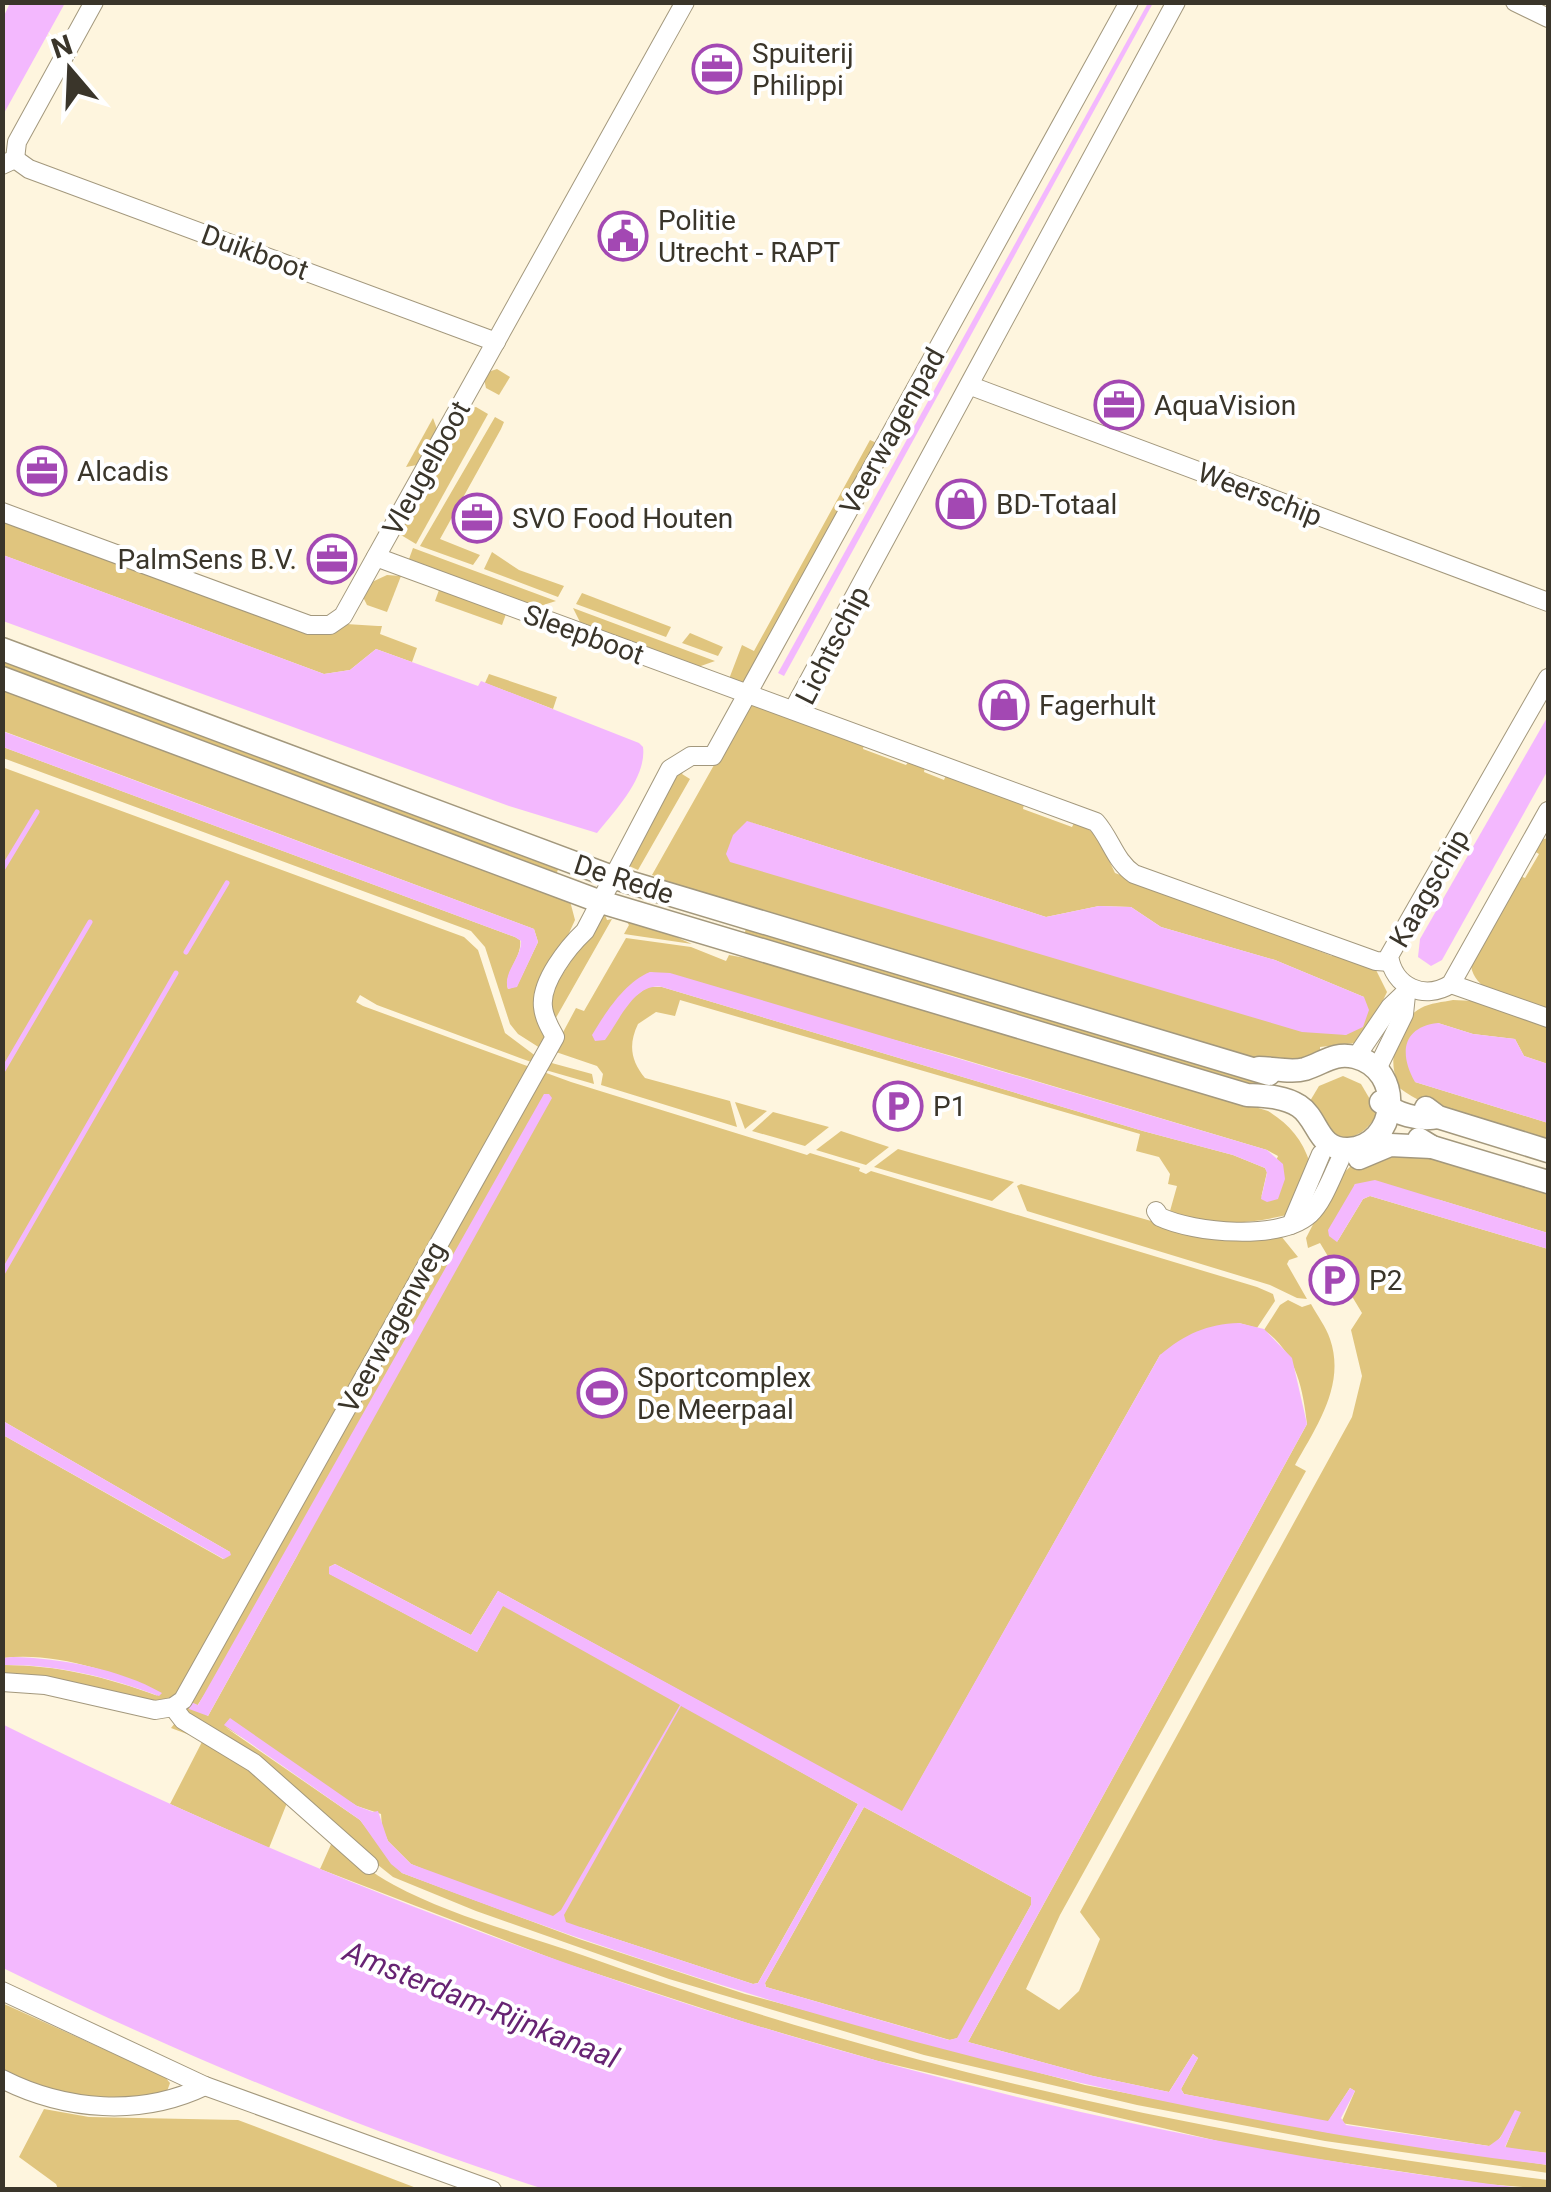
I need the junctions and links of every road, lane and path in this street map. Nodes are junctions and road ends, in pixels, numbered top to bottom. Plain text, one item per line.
1 (94, 2) edge
2 (685, 2) edge
3 (1129, 2) edge
4 (1176, 2) edge
5 (1515, 2) edge
6 (1548, 18) edge
7 (9, 162) edge
8 (496, 342) junction
9 (971, 386) junction
10 (2, 512) edge
11 (376, 557) junction
12 (1548, 602) edge
13 (2, 649) edge
14 (2, 678) edge
15 (1548, 678) edge
16 (747, 694) junction
17 (793, 710) junction
18 (1548, 811) edge
19 (610, 876) junction
20 (596, 900) junction
21 (1390, 962) junction
22 (1451, 984) junction
23 (1408, 992) junction
24 (1548, 1018) edge
25 (1361, 1064) junction
26 (1308, 1074) junction
27 (1390, 1101) junction
28 (1298, 1113) junction
29 (1378, 1142) junction
30 (1548, 1152) edge
31 (1335, 1154) junction
32 (1548, 1182) edge
33 (1156, 1211) dead end
34 (2, 1682) edge
35 (173, 1707) junction
36 (370, 1865) dead end
37 (2, 1991) edge
38 (2, 2080) edge
39 (205, 2086) junction
40 (492, 2190) edge

1 - 7 street
2 - 8 street, Vleugelboot
3 - 16 street, Veerwagenpad
4 - 9 street, Lichtschip
5 - 6 street
7 - 8 street, Duikboot
8 - 11 street, Vleugelboot
9 - 12 street, Weerschip
9 - 17 street, Lichtschip
10 - 11 street, Vleugelboot
11 - 16 street, Sleepboot
13 - 19 main road, De Rede
14 - 20 main road, De Rede
15 - 21 street, Kaagschip
16 - 17 street, Sleepboot
16 - 19 street, Veerwagenpad
17 - 21 street, Lichtschip
18 - 22 street
19 - 20 street, Veerwagenweg
19 - 26 main road, De Rede
20 - 28 main road, De Rede
20 - 35 street, Veerwagenweg
21 - 23 street, Kaagschip
22 - 23 street, Kaagschip
22 - 24 street
23 - 25 street
25 - 26 main road, De Rede
25 - 27 main road
26 - 28 main road
27 - 29 main road
27 - 30 main road
28 - 31 main road
29 - 31 main road
29 - 32 main road
31 - 33 street
34 - 35 street
35 - 36 street
37 - 39 street
38 - 39 street
39 - 40 street

